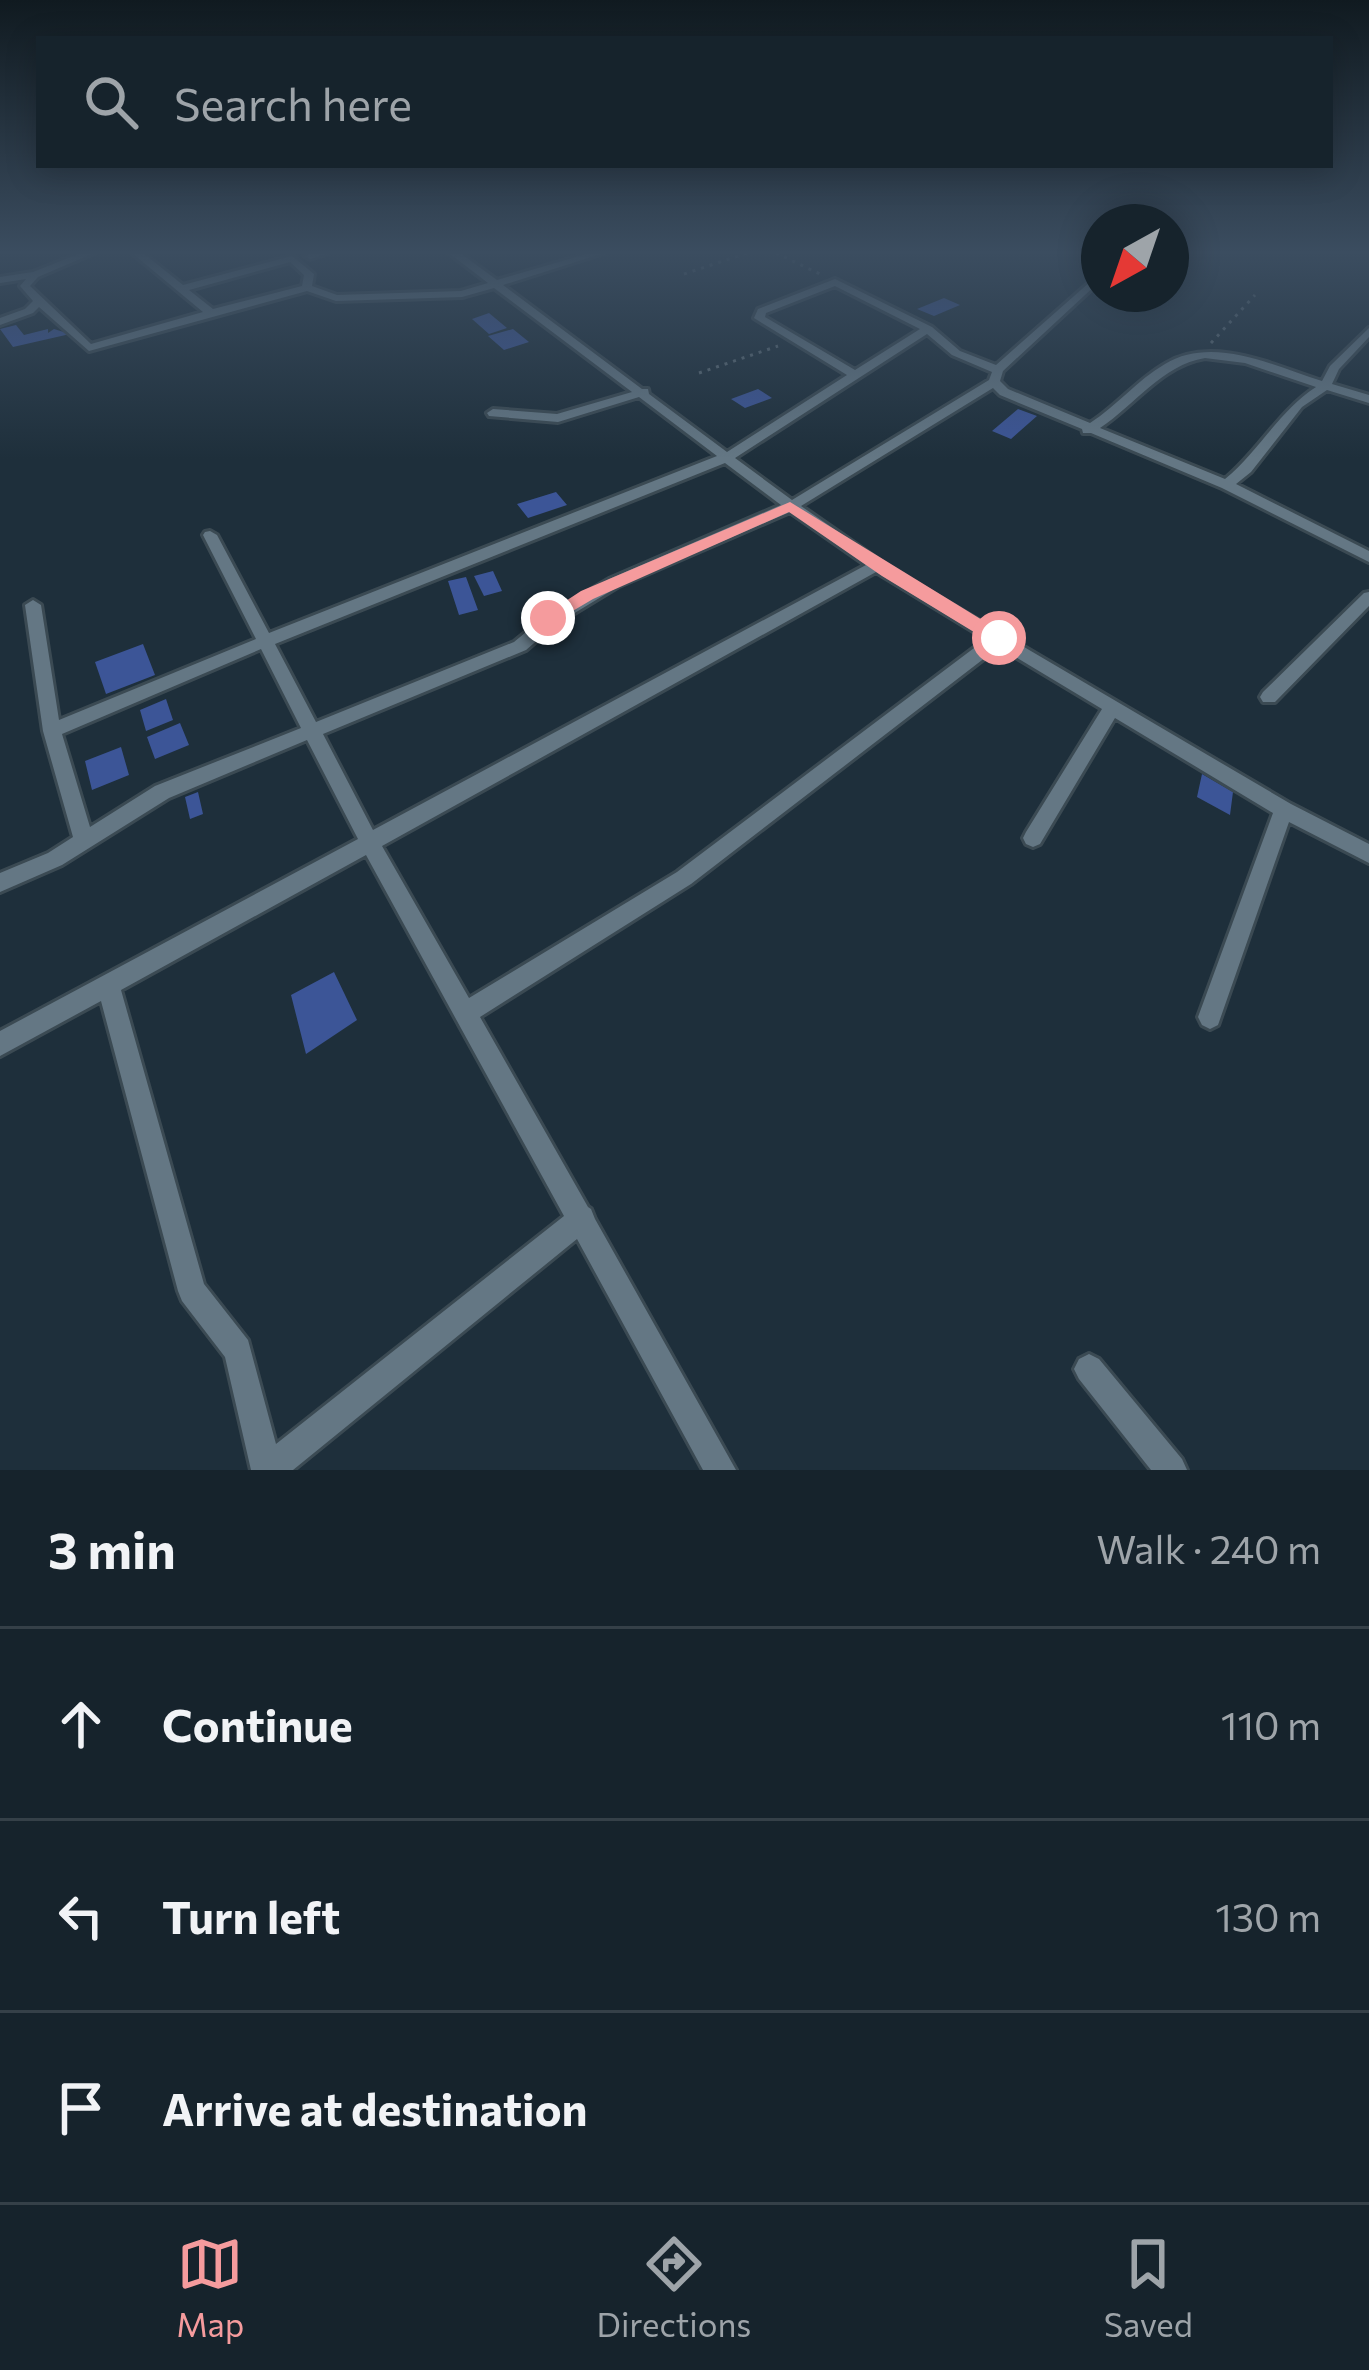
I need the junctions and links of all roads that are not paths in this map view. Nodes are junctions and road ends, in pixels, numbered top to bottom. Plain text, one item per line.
1 (61, 322) edge
2 (181, 322) edge
3 (548, 322) edge
4 (767, 322) edge
5 (915, 322) edge
6 (1053, 322) edge
7 (928, 328) junction
8 (1369, 332) edge
9 (855, 375) junction
10 (996, 376) junction
11 (1325, 386) junction
12 (644, 392) junction
13 (1369, 399) edge
14 (493, 412) dead end
15 (1087, 430) junction
16 (727, 457) junction
17 (1227, 485) junction
18 (790, 506) junction
19 (210, 535) dead end
20 (1369, 557) edge
21 (878, 566) junction
22 (1369, 597) edge
23 (33, 605) dead end
24 (999, 638) junction
25 (268, 640) junction
26 (1269, 697) dead end
27 (1112, 708) junction
28 (314, 730) junction
29 (52, 731) junction
30 (1284, 809) junction
31 (1033, 838) dead end
32 (84, 839) junction
33 (371, 845) junction
34 (1369, 854) edge
35 (0, 883) edge
36 (109, 985) junction
37 (467, 1012) junction
38 (1210, 1017) dead end
39 (0, 1045) edge
40 (582, 1218) junction
41 (1089, 1369) dead end
42 (267, 1470) edge
43 (720, 1470) edge
44 (1171, 1470) edge

1 - 2 street
3 - 12 street
4 - 9 street
5 - 7 street
6 - 10 street
7 - 9 street
7 - 10 street
8 - 11 street
9 - 16 street
10 - 15 street
10 - 18 street
11 - 13 street
11 - 15 street
11 - 17 street
12 - 14 street
12 - 16 street
15 - 17 street
16 - 18 street
16 - 25 street
17 - 20 street
18 - 21 street
18 - 28 street
19 - 25 street
21 - 24 street
21 - 33 street
22 - 26 street
23 - 29 street
24 - 27 street
24 - 37 street
25 - 28 street
25 - 29 street
27 - 30 street
27 - 31 street
28 - 32 street
28 - 33 street
29 - 32 street
30 - 34 street
30 - 38 street
32 - 35 street
33 - 36 street
33 - 37 street
36 - 39 street
36 - 42 street
37 - 40 street
40 - 42 street
40 - 43 street
41 - 44 street

